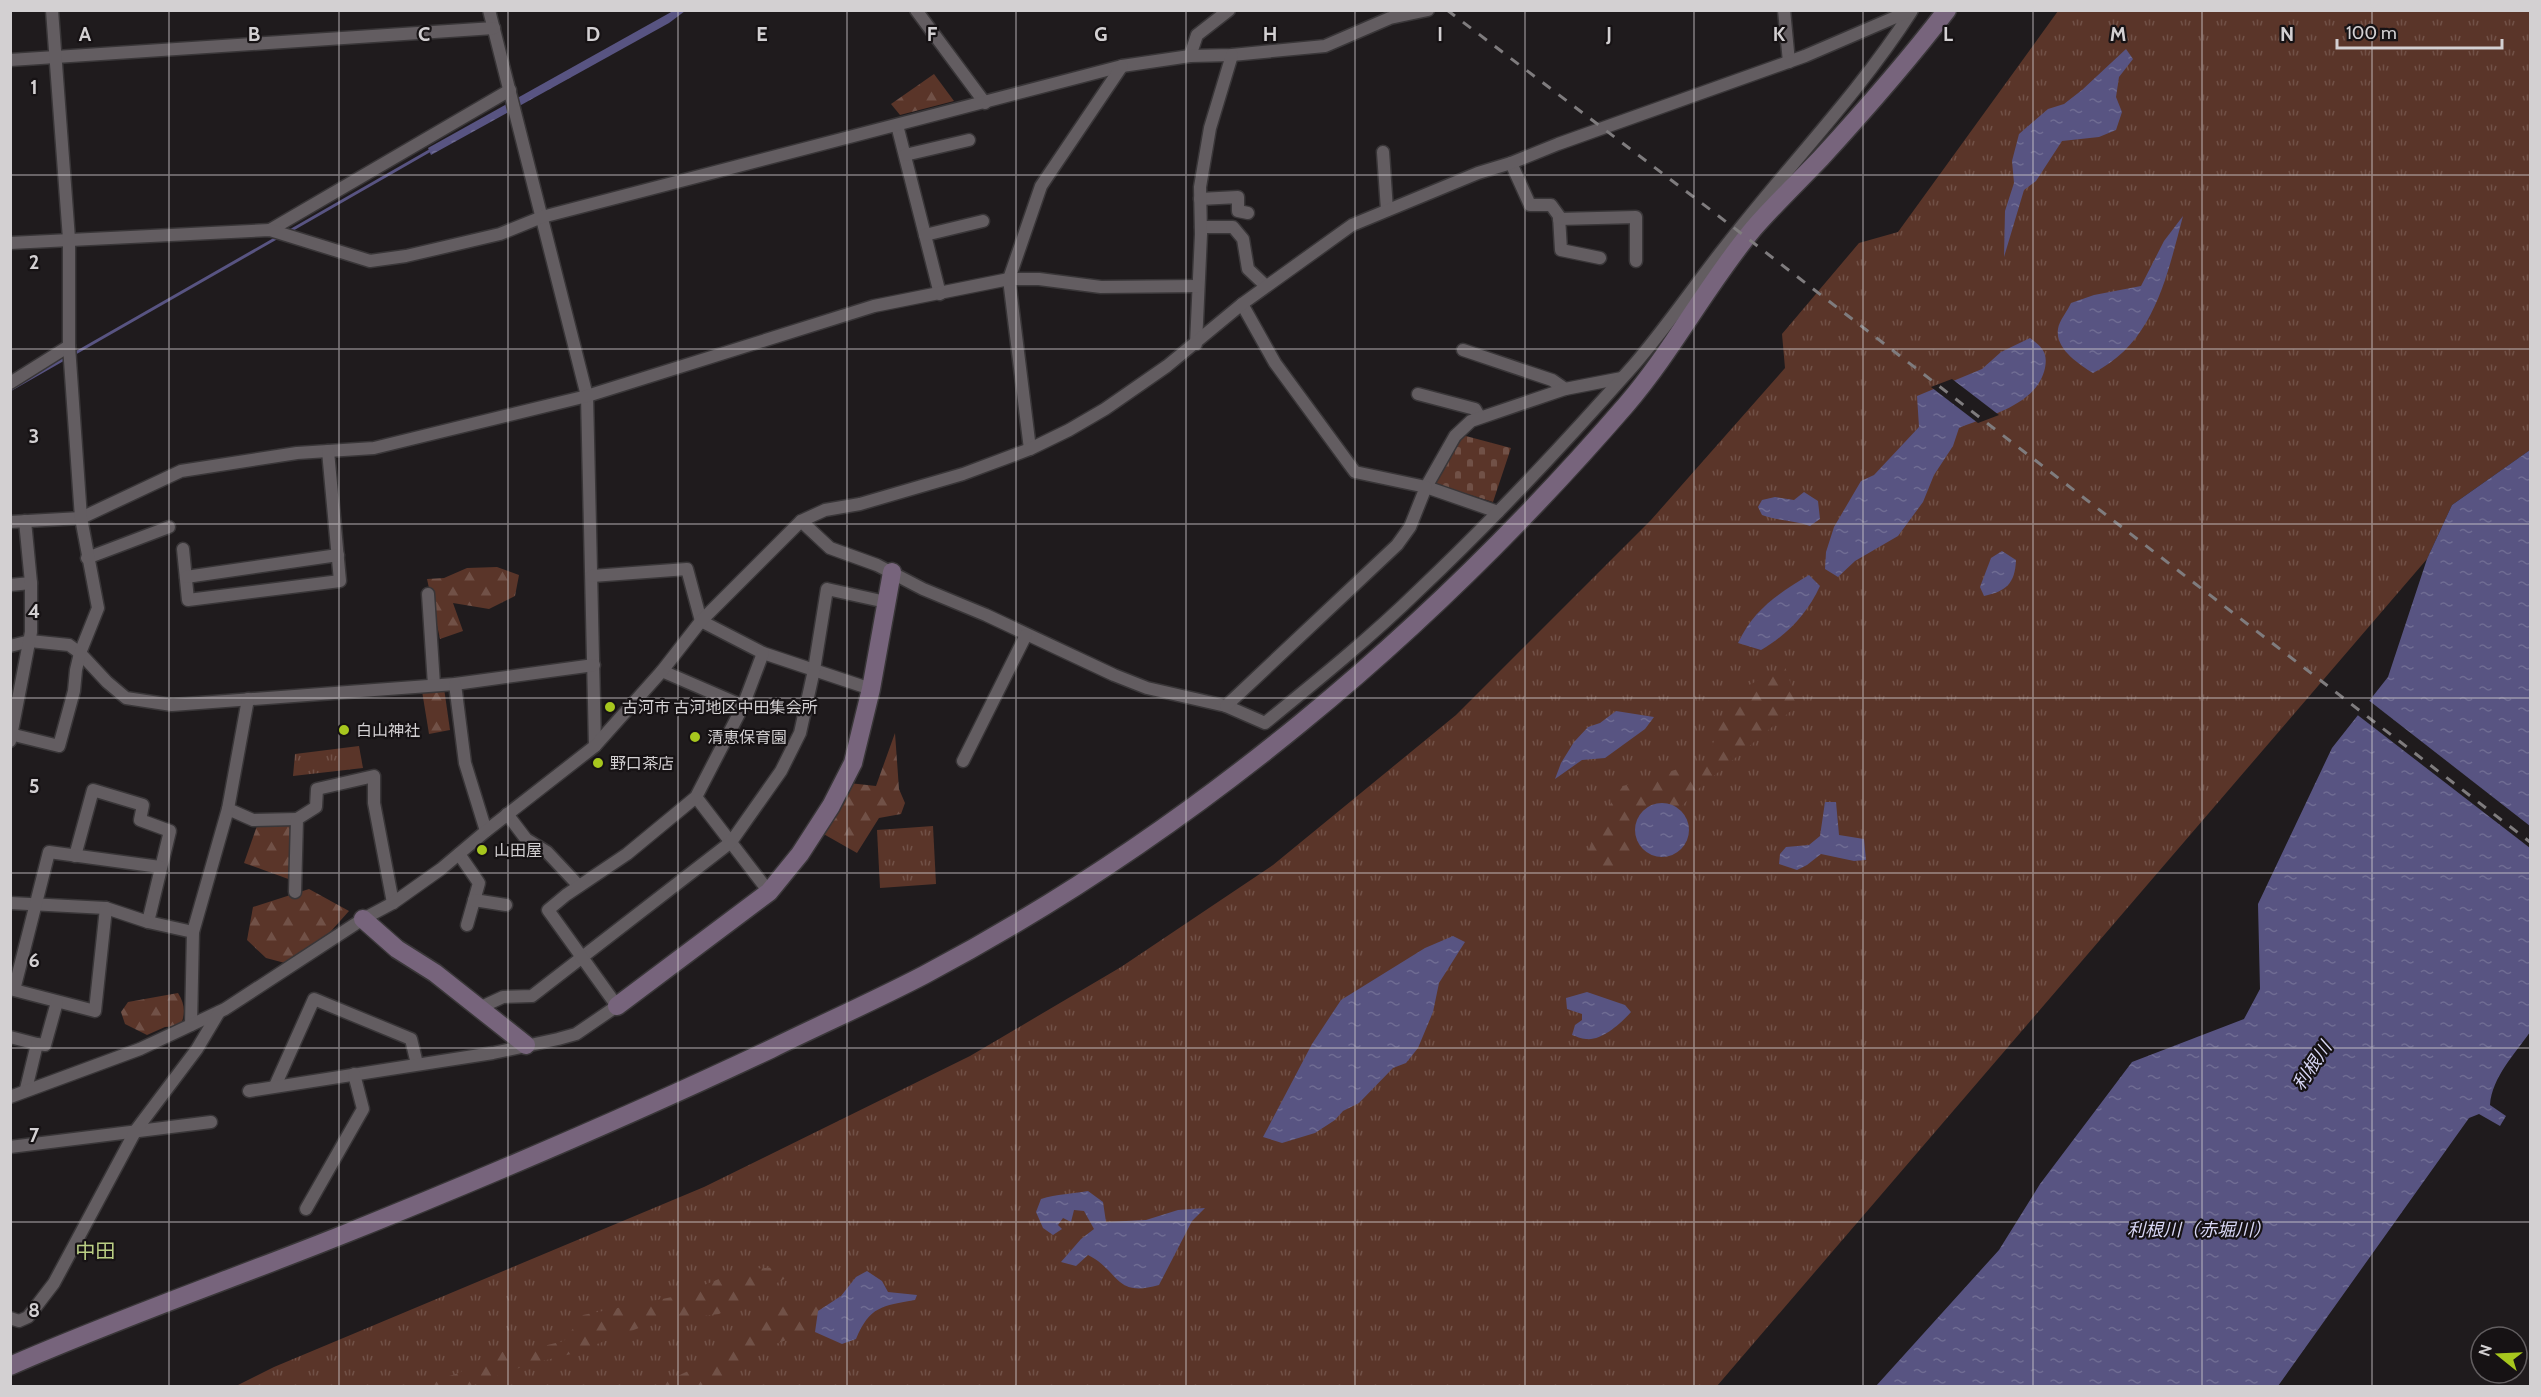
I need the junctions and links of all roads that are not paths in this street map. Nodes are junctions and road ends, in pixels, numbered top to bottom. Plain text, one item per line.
1 (52, 10) edge
2 (489, 10) edge
3 (915, 10) edge
4 (1229, 10) edge
5 (1428, 10) edge
6 (1784, 10) edge
7 (1947, 10) edge
8 (1912, 11) edge
9 (494, 28) junction
10 (1232, 55) junction
11 (55, 56) junction
12 (1190, 56) junction
13 (10, 60) edge
14 (1790, 62) junction
15 (1122, 66) junction
16 (510, 90) junction
17 (985, 103) junction
18 (897, 125) junction
19 (969, 140) dead end
20 (1383, 152) dead end
21 (904, 155) junction
22 (1511, 163) junction
23 (1200, 199) junction
24 (1387, 210) junction
25 (1248, 213) dead end
26 (542, 217) junction
27 (1559, 219) junction
28 (983, 221) dead end
29 (1201, 227) junction
30 (270, 230) junction
31 (925, 235) junction
32 (69, 239) junction
33 (10, 243) edge
34 (1600, 258) dead end
35 (1636, 261) dead end
36 (1009, 279) junction
37 (1198, 286) junction
38 (1266, 286) junction
39 (940, 294) junction
40 (1242, 304) junction
41 (1196, 344) junction
42 (69, 346) junction
43 (1463, 350) dead end
44 (1622, 378) junction
45 (10, 383) edge
46 (1565, 389) junction
47 (1418, 394) dead end
48 (587, 396) junction
49 (1479, 416) junction
50 (1030, 449) junction
51 (328, 451) junction
52 (1426, 487) junction
53 (1498, 512) junction
54 (81, 518) junction
55 (25, 521) junction
56 (801, 521) junction
57 (10, 522) edge
58 (170, 527) dead end
59 (183, 549) dead end
60 (338, 555) junction
61 (87, 558) junction
62 (892, 572) junction
63 (186, 576) junction
64 (592, 576) junction
65 (31, 583) junction
66 (10, 585) edge
67 (428, 594) dead end
68 (886, 602) junction
69 (701, 621) junction
70 (1026, 635) junction
71 (30, 641) junction
72 (10, 646) edge
73 (763, 653) junction
74 (80, 654) junction
75 (594, 665) junction
76 (814, 670) junction
77 (662, 671) junction
78 (455, 684) junction
79 (434, 685) junction
80 (871, 689) junction
81 (248, 699) junction
82 (743, 706) junction
83 (1226, 706) junction
84 (11, 736) edge
85 (595, 746) junction
86 (963, 761) dead end
87 (696, 797) junction
88 (228, 809) junction
89 (507, 814) junction
90 (297, 819) junction
91 (486, 831) junction
92 (731, 842) junction
93 (459, 854) junction
94 (75, 856) junction
95 (160, 867) junction
96 (579, 886) junction
97 (295, 892) dead end
98 (769, 892) junction
99 (474, 900) junction
100 (10, 903) edge
101 (393, 903) junction
102 (506, 905) dead end
103 (34, 906) junction
104 (106, 908) junction
105 (363, 919) junction
106 (148, 922) junction
107 (467, 925) dead end
108 (193, 932) junction
109 (581, 959) junction
110 (57, 1002) junction
111 (617, 1006) junction
112 (479, 1008) junction
113 (220, 1011) junction
114 (191, 1025) junction
115 (10, 1037) edge
116 (37, 1044) junction
117 (526, 1045) junction
118 (417, 1064) junction
119 (354, 1074) junction
120 (275, 1086) junction
121 (26, 1089) junction
122 (249, 1091) dead end
123 (10, 1097) edge
124 (211, 1122) dead end
125 (136, 1130) junction
126 (10, 1147) edge
127 (306, 1209) dead end
128 (10, 1318) edge
129 (10, 1366) edge

1 - 11 street
2 - 9 street
3 - 17 street
4 - 12 street
5 - 10 street
6 - 14 street
7 - 129 street
8 - 14 street
8 - 44 street
9 - 11 street
9 - 16 street
10 - 12 street
10 - 23 street
11 - 13 street
11 - 32 street
12 - 15 street
14 - 22 street
15 - 17 street
15 - 36 street
16 - 26 street
16 - 30 street
17 - 18 street
18 - 21 street
18 - 26 street
19 - 21 street
20 - 24 street
21 - 31 street
22 - 24 street
22 - 27 street
23 - 25 street
23 - 29 street
24 - 38 street
26 - 30 street
26 - 48 street
27 - 34 street
27 - 35 street
28 - 31 street
29 - 37 street
29 - 38 street
30 - 32 street
31 - 39 street
32 - 33 street
32 - 42 street
36 - 37 street
36 - 39 street
36 - 50 street
37 - 41 street
38 - 40 street
39 - 48 street
40 - 41 street
40 - 52 street
41 - 50 street
42 - 45 street
42 - 54 street
43 - 46 street
44 - 46 street
44 - 53 street
46 - 49 street
47 - 49 street
48 - 51 street
48 - 64 street
49 - 52 street
50 - 56 street
51 - 54 street
51 - 60 street
52 - 53 street
52 - 83 street
53 - 83 street
54 - 55 street
54 - 61 street
55 - 57 street
55 - 65 street
56 - 62 street
56 - 69 street
58 - 61 street
59 - 63 street
60 - 63 street
60 - 63 street
61 - 74 street
62 - 68 street
62 - 70 street
64 - 69 street
64 - 75 street
65 - 66 street
65 - 71 street
67 - 79 street
68 - 76 street
68 - 80 street
69 - 73 street
69 - 77 street
70 - 83 street
70 - 86 street
71 - 72 street
71 - 74 street
71 - 84 street
73 - 76 street
73 - 82 street
74 - 81 street
74 - 84 street
75 - 78 street
75 - 85 street
76 - 80 street
76 - 92 street
77 - 82 street
77 - 85 street
78 - 79 street
78 - 91 street
79 - 81 street
80 - 98 street
81 - 88 street
82 - 87 street
85 - 89 street
87 - 92 street
87 - 96 street
88 - 90 street
88 - 108 street
89 - 91 street
89 - 96 street
90 - 97 street
90 - 101 street
91 - 93 street
92 - 98 street
92 - 109 street
93 - 99 street
93 - 101 street
94 - 95 street
94 - 95 street
94 - 103 street
95 - 106 street
96 - 109 street
98 - 111 street
99 - 102 street
99 - 107 street
100 - 103 street
101 - 105 street
103 - 104 street
103 - 110 street
104 - 106 street
104 - 110 street
105 - 112 street
105 - 113 street
106 - 108 street
108 - 114 street
109 - 111 street
109 - 112 street
110 - 116 street
111 - 117 street
112 - 117 street
113 - 114 street
113 - 125 street
114 - 121 street
115 - 116 street
116 - 121 street
117 - 118 street
118 - 119 street
118 - 120 street
119 - 120 street
119 - 127 street
120 - 122 street
121 - 123 street
124 - 125 street
125 - 126 street
125 - 128 street

